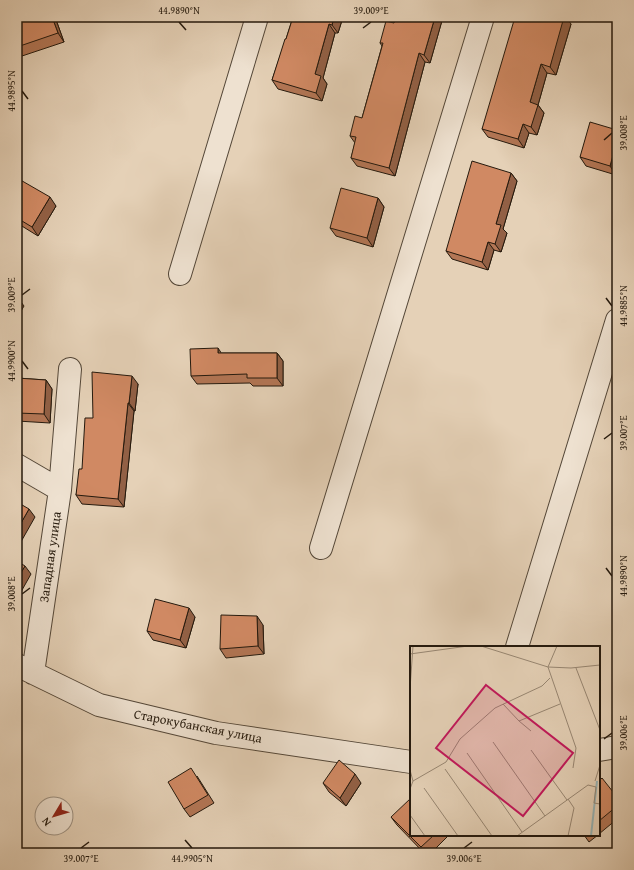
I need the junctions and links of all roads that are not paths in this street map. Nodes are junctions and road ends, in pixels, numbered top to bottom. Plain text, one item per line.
1 (257, 17) edge
2 (483, 17) edge
3 (180, 274) dead end
4 (617, 320) edge
5 (70, 369) dead end
6 (17, 465) edge
7 (60, 490) junction
8 (321, 548) dead end
9 (517, 646) edge
10 (25, 669) edge
11 (617, 747) edge
12 (600, 750) edge
13 (410, 762) edge

1 - 3 street
2 - 8 street
4 - 9 street
5 - 7 street, Западная улица
6 - 7 street
7 - 10 street, Западная улица
10 - 13 street, Старокубанская улица
11 - 12 street

